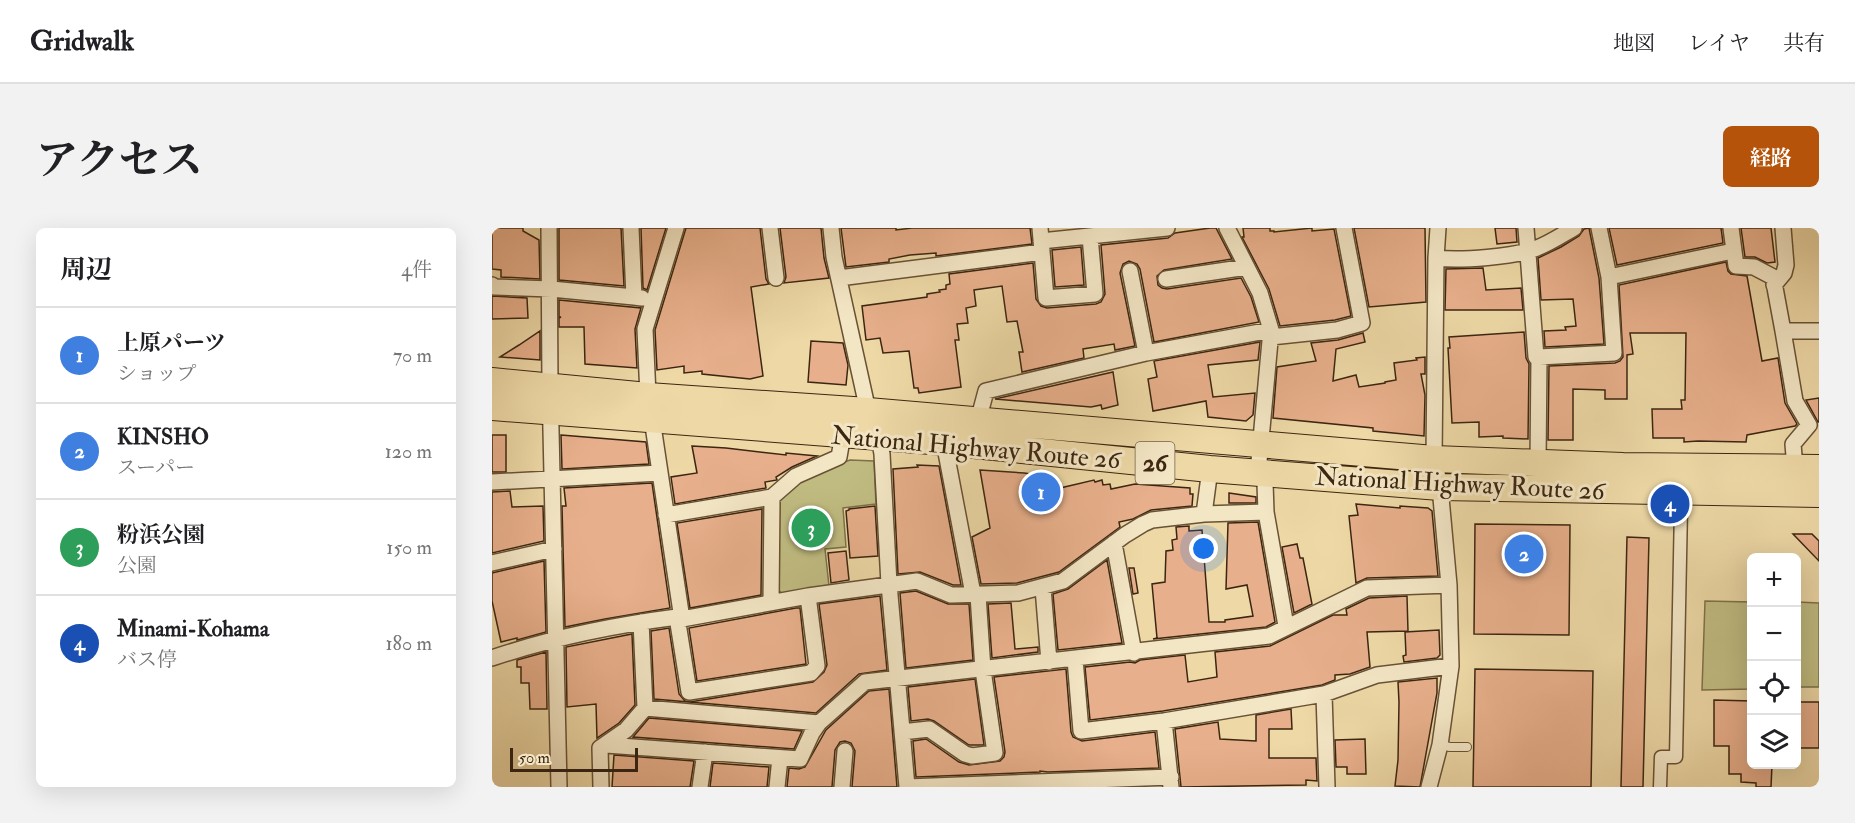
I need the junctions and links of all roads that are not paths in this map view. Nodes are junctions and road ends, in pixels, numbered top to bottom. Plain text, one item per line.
1 (549, 228) edge
2 (631, 228) edge
3 (676, 228) edge
4 (770, 228) edge
5 (831, 228) edge
6 (1167, 228) edge
7 (1227, 228) edge
8 (1344, 228) edge
9 (1438, 228) edge
10 (1526, 228) edge
11 (1574, 228) edge
12 (1599, 228) edge
13 (1731, 228) edge
14 (1783, 228) edge
15 (1090, 236) junction
16 (1041, 240) edge
17 (1529, 251) junction
18 (1733, 251) junction
19 (1436, 258) junction
20 (1247, 267) junction
21 (1130, 271) dead end
22 (1609, 277) junction
23 (776, 278) dead end
24 (839, 278) junction
25 (1166, 279) dead end
26 (492, 285) edge
27 (1774, 285) junction
28 (551, 289) junction
29 (634, 297) junction
30 (654, 300) junction
31 (1783, 331) junction
32 (1819, 331) edge
33 (1271, 333) junction
34 (1146, 353) junction
35 (1539, 357) junction
36 (492, 381) edge
37 (550, 386) junction
38 (492, 407) edge
39 (650, 407) junction
40 (868, 411) junction
41 (552, 412) junction
42 (978, 421) junction
43 (1819, 432) edge
44 (843, 434) junction
45 (1801, 435) junction
46 (879, 437) junction
47 (944, 442) junction
48 (1259, 445) junction
49 (1434, 459) junction
50 (1538, 463) junction
51 (1807, 468) edge
52 (1210, 469) junction
53 (660, 473) junction
54 (1262, 473) junction
55 (553, 478) junction
56 (492, 482) edge
57 (1440, 487) junction
58 (1819, 494) edge
59 (772, 497) junction
60 (1681, 508) dead end
61 (1266, 512) junction
62 (1204, 513) junction
63 (666, 515) junction
64 (1114, 543) junction
65 (554, 549) junction
66 (492, 563) edge
67 (889, 584) junction
68 (1449, 585) junction
69 (1043, 588) junction
70 (976, 594) junction
71 (808, 596) junction
72 (771, 603) junction
73 (680, 618) junction
74 (641, 622) junction
75 (1286, 627) junction
76 (556, 640) junction
77 (1134, 652) junction
78 (492, 658) edge
79 (1075, 659) junction
80 (1049, 662) junction
81 (1450, 666) junction
82 (983, 670) junction
83 (897, 679) junction
84 (1324, 694) junction
85 (645, 708) junction
86 (1164, 721) junction
87 (819, 723) junction
88 (902, 732) junction
89 (606, 745) junction
90 (1440, 745) junction
91 (1467, 747) dead end
92 (844, 751) dead end
93 (705, 752) junction
94 (780, 758) junction
95 (1171, 782) edge
96 (559, 787) edge
97 (601, 787) edge
98 (700, 787) edge
99 (777, 787) edge
100 (842, 787) edge
101 (907, 787) edge
102 (1327, 787) edge
103 (1429, 787) edge
104 (1660, 787) edge

1 - 28 street
2 - 29 street
3 - 30 street
4 - 23 street
5 - 24 street
6 - 15 street
7 - 20 street
8 - 33 street
9 - 19 street
10 - 17 street
11 - 17 street
12 - 22 street
13 - 18 street
14 - 27 street
15 - 16 street
15 - 16 street
16 - 24 street
17 - 19 street
17 - 35 street
18 - 22 street
18 - 27 street
19 - 49 street
20 - 25 street
20 - 33 street
21 - 34 street
22 - 35 street
24 - 40 street
26 - 28 street
27 - 31 street
28 - 29 street
28 - 37 street
29 - 30 street
30 - 39 street
31 - 32 street
31 - 45 street
33 - 34 street
33 - 48 street
34 - 42 street
35 - 50 street
36 - 37 highway, National Highway Route 26 / 26
37 - 39 highway, National Highway Route 26 / 26
37 - 41 street
38 - 41 highway, National Highway Route 26 / 26
39 - 40 highway, National Highway Route 26 / 26
39 - 41 highway, National Highway Route 26 / 26
39 - 44 highway, National Highway Route 26 / 26
39 - 53 street
40 - 42 highway, National Highway Route 26 / 26
41 - 55 street
42 - 48 highway, National Highway Route 26 / 26
43 - 45 street
44 - 46 highway, National Highway Route 26 / 26
44 - 59 street
45 - 51 street
46 - 47 highway, National Highway Route 26 / 26
46 - 67 street
47 - 52 highway, National Highway Route 26 / 26
47 - 70 street
48 - 49 highway, National Highway Route 26 / 26
48 - 54 street
49 - 50 highway, National Highway Route 26 / 26
49 - 57 street
50 - 51 highway, National Highway Route 26 / 26
52 - 54 highway, National Highway Route 26 / 26
52 - 62 street
53 - 55 street
53 - 63 street
54 - 57 highway, National Highway Route 26 / 26
54 - 61 street
55 - 56 street
55 - 65 street
57 - 58 highway, National Highway Route 26 / 26
57 - 68 street
59 - 63 street
59 - 72 street
60 - 104 street
61 - 62 street
61 - 75 street
62 - 64 street
63 - 73 street
64 - 69 street
64 - 77 street
65 - 66 street
65 - 76 street
67 - 70 street
67 - 71 street
67 - 83 street
68 - 75 street
68 - 81 street
69 - 70 street
69 - 80 street
70 - 82 street
71 - 72 street
71 - 73 street
72 - 73 street
73 - 74 street
74 - 76 street
74 - 85 street
75 - 77 street
76 - 78 street
76 - 96 street
77 - 79 street
79 - 80 street
79 - 86 street
80 - 82 street
81 - 84 street
81 - 90 street
82 - 83 street
82 - 88 street
83 - 87 street
83 - 88 street
84 - 86 street
84 - 102 street
85 - 87 street
85 - 89 street
86 - 95 street
87 - 94 street
88 - 101 street
89 - 93 street
89 - 97 street
90 - 91 lane
90 - 103 street
92 - 100 street
93 - 94 street
93 - 98 street
94 - 99 street
95 - 101 street

